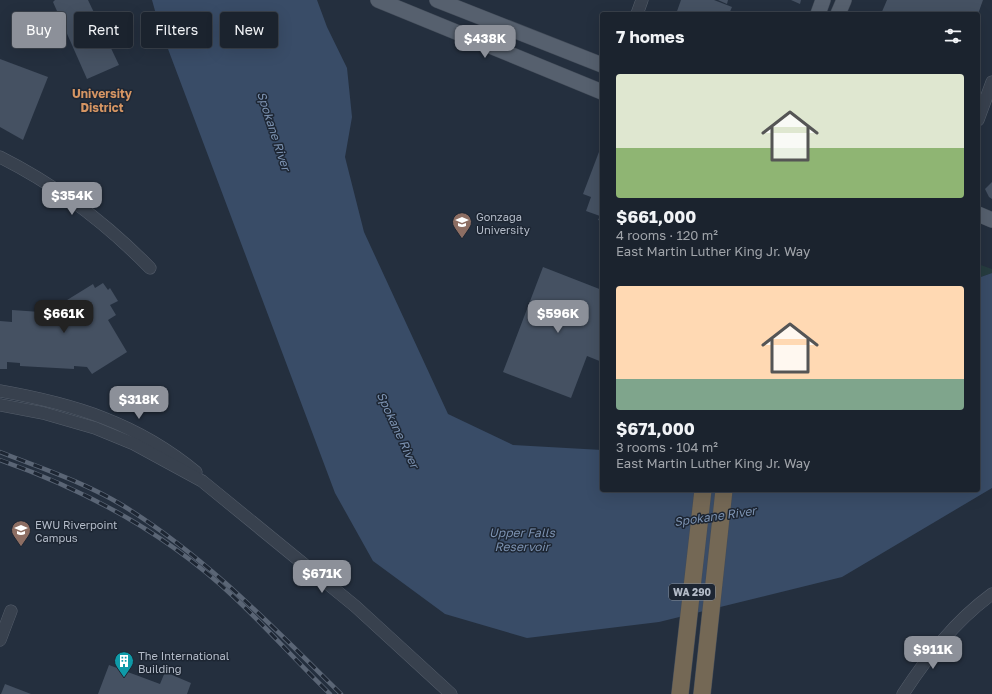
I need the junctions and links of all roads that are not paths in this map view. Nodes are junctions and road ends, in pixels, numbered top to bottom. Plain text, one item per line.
1 (378, 0) edge
2 (437, 0) edge
3 (642, 0) edge
4 (823, 0) edge
5 (844, 0) edge
6 (638, 12) edge
7 (819, 12) edge
8 (839, 12) edge
9 (600, 64) edge
10 (992, 82) edge
11 (600, 91) edge
12 (980, 115) edge
13 (0, 157) edge
14 (980, 215) edge
15 (992, 220) edge
16 (980, 222) edge
17 (992, 225) edge
18 (150, 268) dead end
19 (0, 391) edge
20 (0, 405) edge
21 (202, 481) junction
22 (703, 492) edge
23 (724, 492) edge
24 (992, 594) edge
25 (11, 611) dead end
26 (0, 640) edge
27 (452, 694) edge
28 (680, 694) edge
29 (702, 694) edge
30 (902, 694) edge

1 - 11 main road
2 - 9 main road
3 - 6 street
4 - 7 main road
5 - 8 main road
10 - 12 street
13 - 18 street
14 - 15 main road
16 - 17 main road
19 - 21 street
20 - 21 street
21 - 27 street
22 - 28 highway, WA 290
23 - 29 highway, WA 290
24 - 30 street
25 - 26 street

